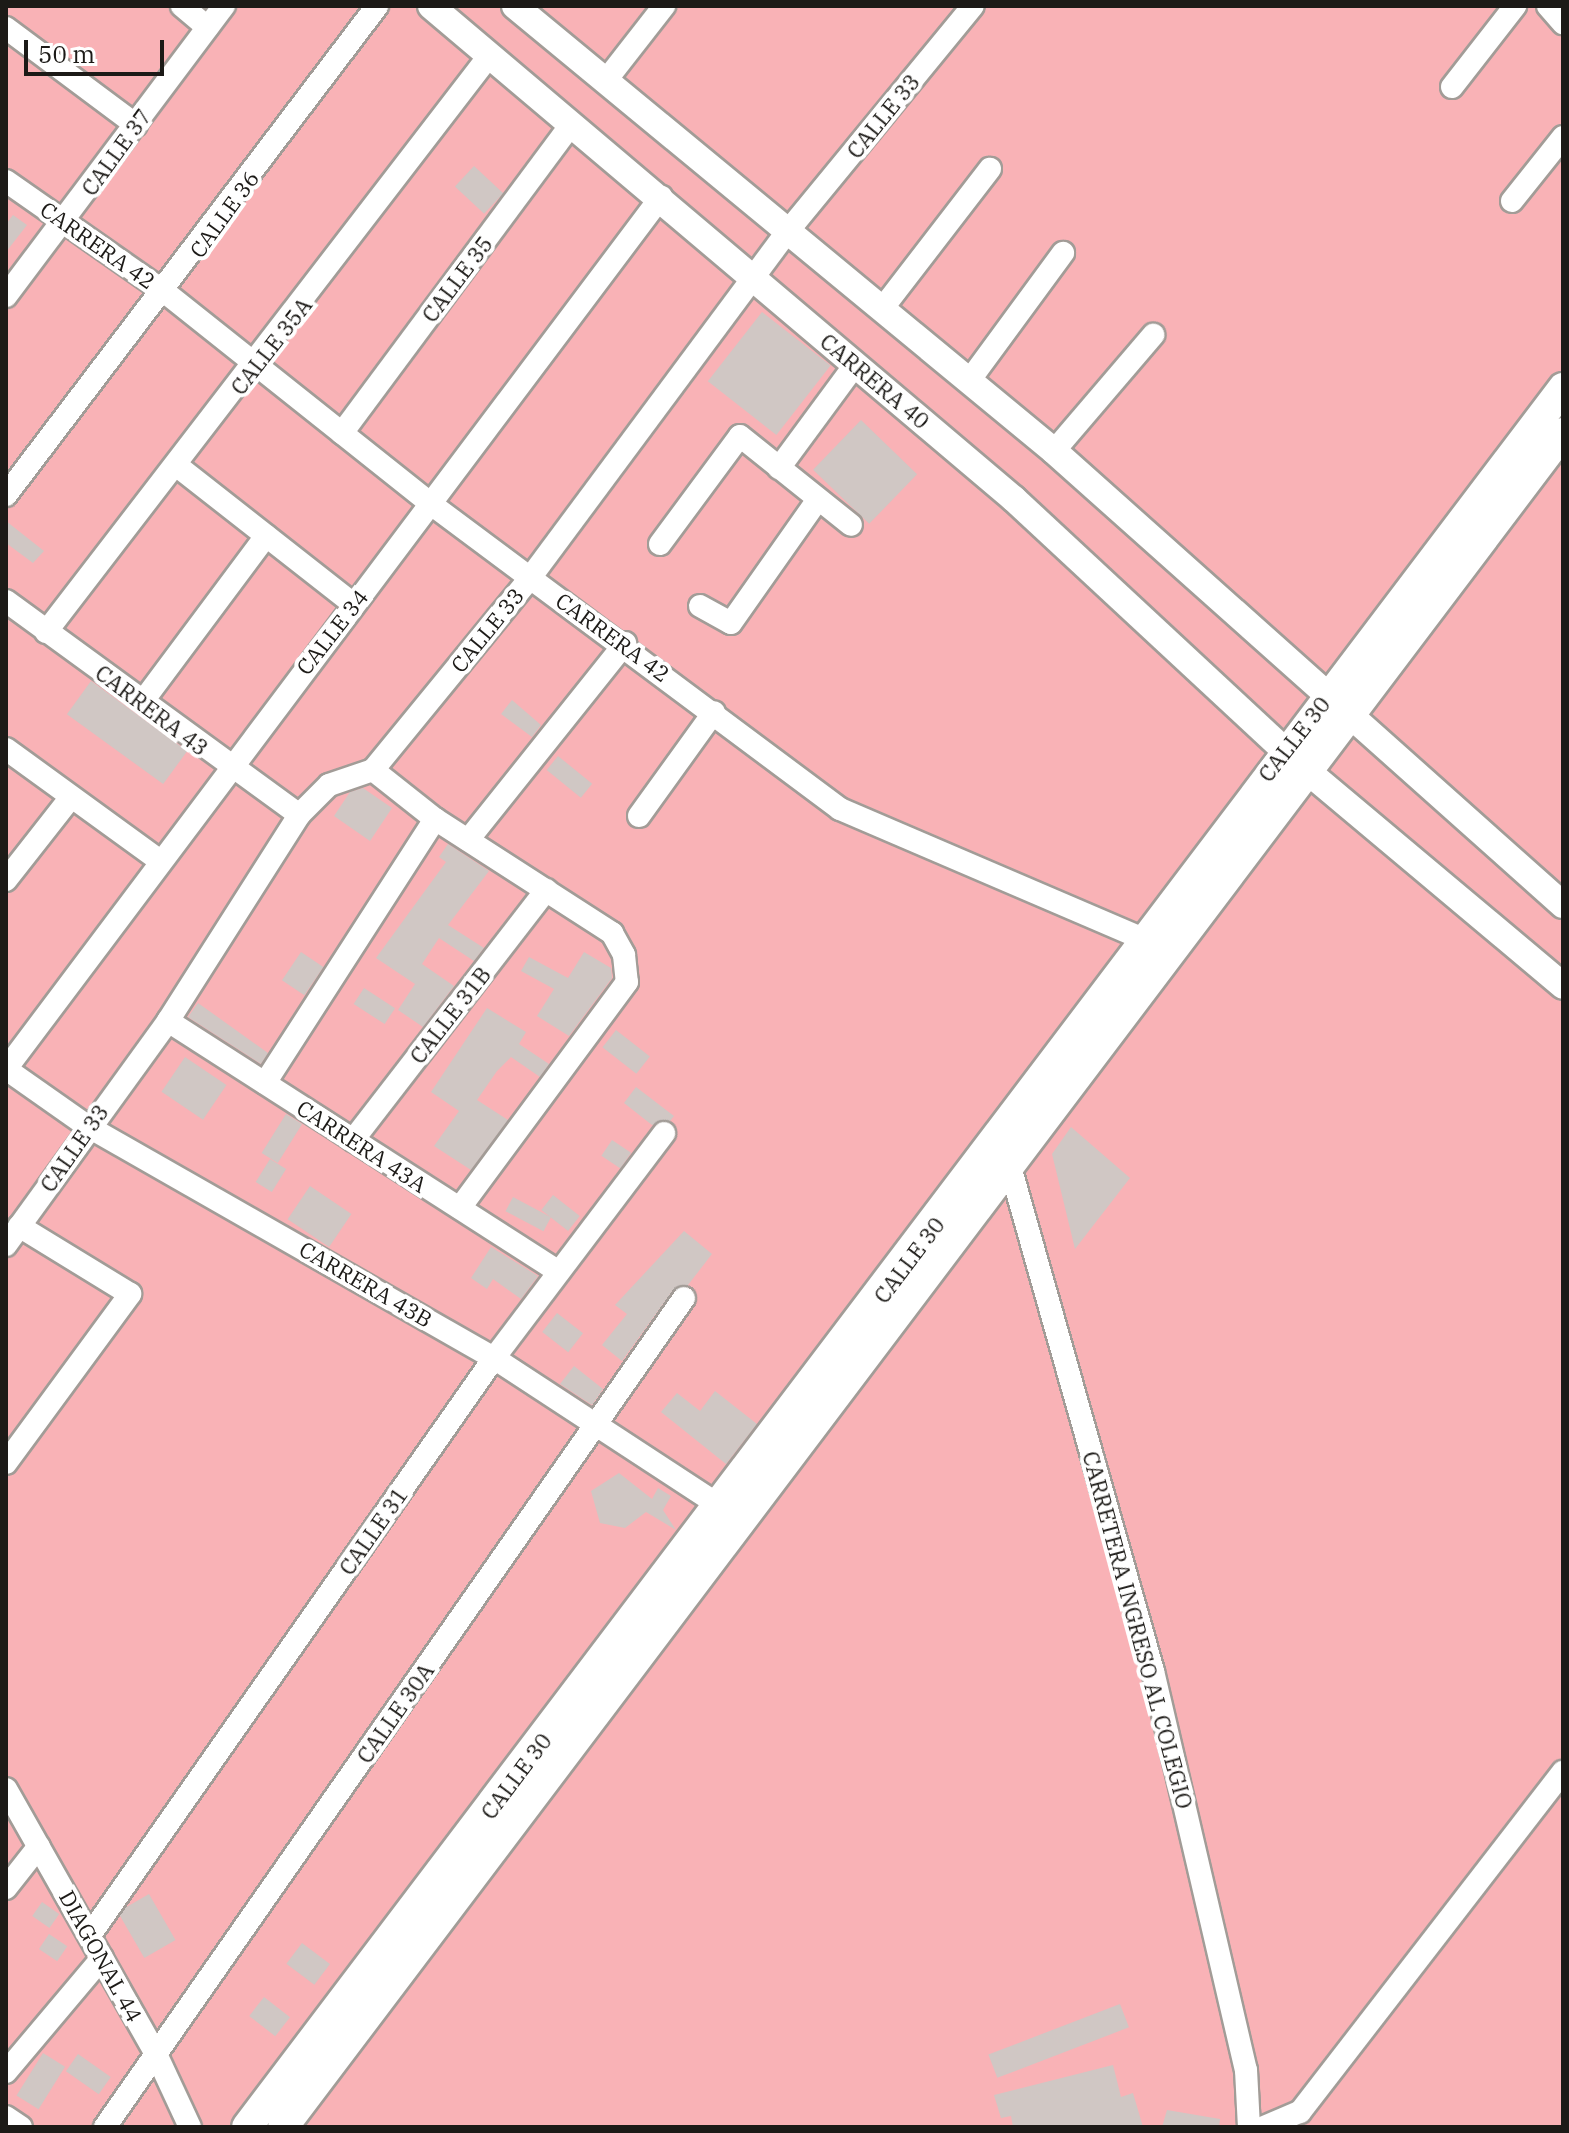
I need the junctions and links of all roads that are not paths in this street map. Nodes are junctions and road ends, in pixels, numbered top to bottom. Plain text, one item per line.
1 (182, 6) edge
2 (224, 6) edge
3 (377, 6) edge
4 (431, 6) edge
5 (664, 6) edge
6 (973, 6) edge
7 (1515, 6) edge
8 (1548, 6) edge
9 (519, 7) edge
10 (1563, 23) edge
11 (207, 27) junction
12 (6, 28) edge
13 (489, 56) junction
14 (607, 79) junction
15 (1452, 87) dead end
16 (136, 125) junction
17 (571, 125) junction
18 (1563, 137) edge
19 (990, 169) dead end
20 (6, 181) edge
21 (661, 197) junction
22 (1512, 201) dead end
23 (65, 223) junction
24 (788, 231) junction
25 (1063, 253) dead end
26 (753, 279) junction
27 (166, 293) junction
28 (6, 296) edge
29 (882, 309) junction
30 (1153, 335) dead end
31 (258, 365) junction
32 (855, 365) junction
33 (969, 381) junction
34 (1563, 388) edge
35 (342, 433) junction
36 (1563, 433) edge
37 (1054, 451) junction
38 (176, 465) junction
39 (779, 468) junction
40 (6, 495) edge
41 (818, 499) junction
42 (431, 504) junction
43 (851, 525) dead end
44 (266, 536) junction
45 (660, 544) dead end
46 (530, 578) junction
47 (6, 601) edge
48 (353, 604) junction
49 (700, 606) dead end
50 (46, 632) junction
51 (625, 643) junction
52 (143, 701) junction
53 (1336, 708) junction
54 (714, 712) junction
55 (1285, 747) junction
56 (6, 749) edge
57 (228, 767) junction
58 (373, 770) junction
59 (1306, 770) junction
60 (71, 797) junction
61 (299, 815) junction
62 (639, 816) dead end
63 (435, 819) junction
64 (468, 840) junction
65 (160, 861) junction
66 (6, 880) edge
67 (546, 890) junction
68 (1563, 905) edge
69 (1145, 940) junction
70 (1563, 986) edge
71 (168, 1021) junction
72 (6, 1069) edge
73 (265, 1083) junction
74 (87, 1126) junction
75 (664, 1133) dead end
76 (353, 1140) junction
77 (1002, 1152) junction
78 (460, 1208) junction
79 (10, 1239) edge
80 (557, 1271) junction
81 (684, 1298) dead end
82 (494, 1358) junction
83 (594, 1425) junction
84 (6, 1463) edge
85 (722, 1507) junction
86 (1563, 1772) edge
87 (6, 1789) edge
88 (39, 1846) junction
89 (14, 1862) edge
90 (6, 1888) edge
91 (90, 1935) junction
92 (102, 1958) junction
93 (157, 2056) junction
94 (6, 2072) edge
95 (6, 2117) edge
96 (21, 2127) edge
97 (105, 2127) edge
98 (190, 2127) edge
99 (247, 2127) edge
100 (283, 2127) edge
101 (1249, 2127) edge
102 (1264, 2127) edge

1 - 11 street
2 - 11 street, CALLE 37
3 - 27 street, CALLE 36
4 - 13 street, CARRERA 40
5 - 14 street
6 - 24 street, CALLE 33
7 - 15 street
8 - 10 street
9 - 14 street
11 - 16 street, CALLE 37
12 - 16 street
13 - 17 street, CARRERA 40
13 - 31 street, CALLE 35A
14 - 24 street
16 - 23 street, CALLE 37
17 - 21 street, CARRERA 40
17 - 35 street, CALLE 35
18 - 22 street
19 - 29 street
20 - 23 street, CARRERA 42
21 - 26 street, CARRERA 40
21 - 42 street, CALLE 34
23 - 27 street, CARRERA 42
23 - 28 street, CALLE 37
24 - 26 street, CALLE 33
24 - 29 street
25 - 33 street
26 - 32 street, CARRERA 40
26 - 46 street, CALLE 33
27 - 31 street, CARRERA 42
27 - 40 street, CALLE 36
29 - 33 street
30 - 37 street
31 - 35 street, CARRERA 42
31 - 38 street, CALLE 35A
32 - 39 street
32 - 55 street, CARRERA 40
33 - 37 street
34 - 53 main road, CALLE 30
35 - 42 street, CARRERA 42
36 - 53 main road, CALLE 30
37 - 53 street
38 - 44 street
38 - 50 street, CALLE 35A
39 - 41 street
39 - 45 street
41 - 43 street
41 - 49 street
42 - 46 street, CARRERA 42
42 - 48 street, CALLE 34
44 - 48 street
44 - 52 street
46 - 51 street, CARRERA 42
46 - 58 street, CALLE 33
47 - 50 street, CARRERA 43
48 - 57 street, CALLE 34
50 - 52 street, CARRERA 43
51 - 54 street, CARRERA 42
51 - 64 street
52 - 57 street, CARRERA 43
53 - 55 main road, CALLE 30
53 - 59 main road, CALLE 30
53 - 68 street
54 - 62 street
54 - 69 street, CARRERA 42
55 - 59 street, CARRERA 40
55 - 69 main road, CALLE 30
56 - 60 street
57 - 61 street, CARRERA 43
57 - 65 street, CALLE 34
58 - 61 street, CALLE 33
58 - 63 street
59 - 70 street, CARRERA 40
59 - 77 main road, CALLE 30
60 - 65 street
60 - 66 street
61 - 71 street, CALLE 33
63 - 64 street
63 - 73 street
64 - 67 street
65 - 72 street, CALLE 34
67 - 76 street, CALLE 31B
67 - 78 street
69 - 77 main road, CALLE 30
71 - 73 street, CARRERA 43A
71 - 74 street, CALLE 33
72 - 74 street, CARRERA 43B
73 - 76 street, CARRERA 43A
74 - 79 street, CALLE 33
74 - 82 street, CARRERA 43B
75 - 80 street, CALLE 31
76 - 78 street, CARRERA 43A
77 - 85 main road, CALLE 30
77 - 100 main road, CALLE 30
77 - 101 street, CARRETERA INGRESO AL COLEGIO
78 - 80 street, CARRERA 43A
79 - 84 street
80 - 82 street, CALLE 31
81 - 83 street, CALLE 30A
82 - 83 street, CARRERA 43B
82 - 91 street, CALLE 31
83 - 85 street, CARRERA 43B
83 - 93 street, CALLE 30A
85 - 99 main road, CALLE 30
86 - 102 street
87 - 88 street, DIAGONAL 44
88 - 89 street
88 - 91 street, DIAGONAL 44
89 - 90 street
91 - 92 street, DIAGONAL 44
92 - 93 street, DIAGONAL 44
92 - 94 street
93 - 97 street, CALLE 30A
93 - 98 street, DIAGONAL 44
95 - 96 street

